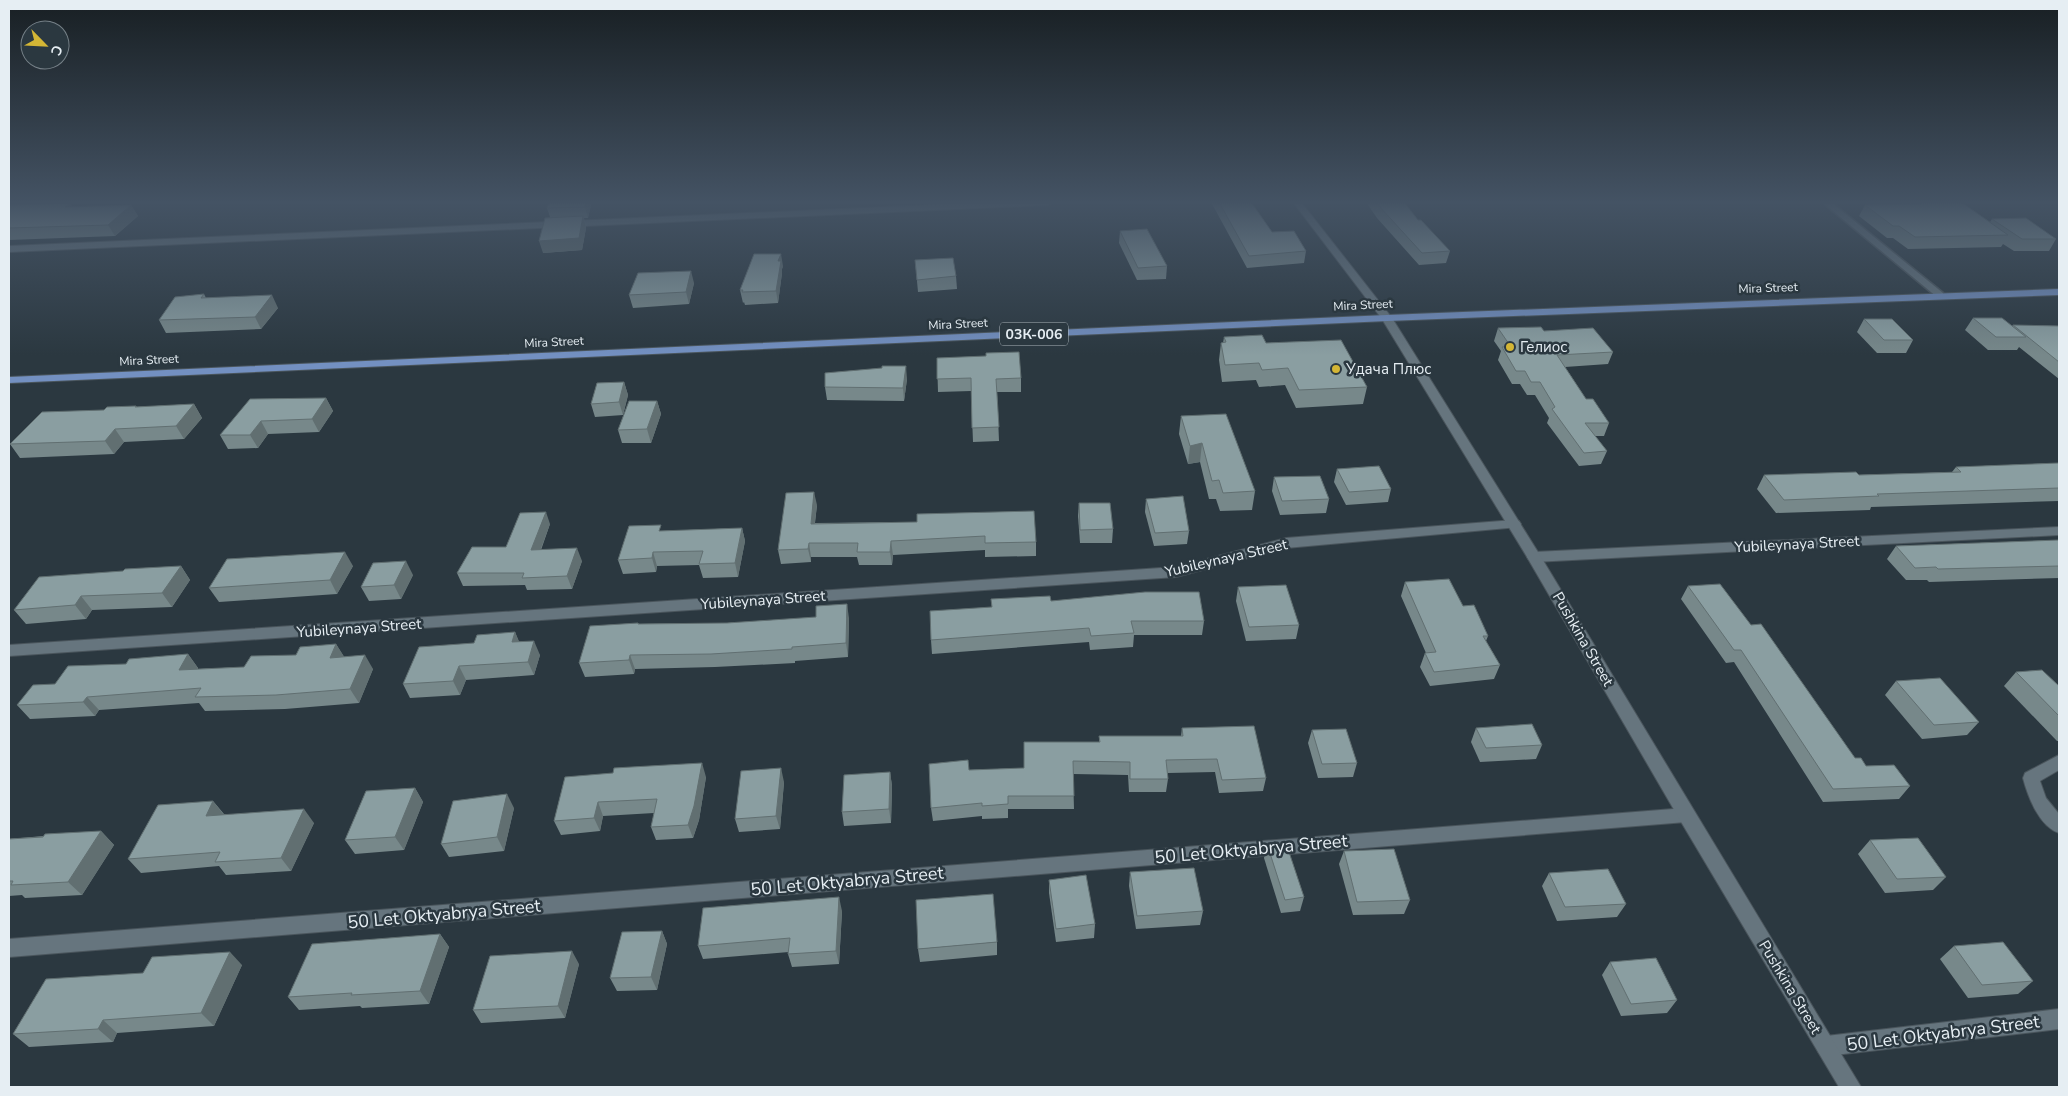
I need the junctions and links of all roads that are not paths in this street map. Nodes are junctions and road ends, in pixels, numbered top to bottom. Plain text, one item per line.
1 (1337, 253) edge
2 (1889, 253) edge
3 (2059, 292) edge
4 (1940, 295) junction
5 (1387, 318) junction
6 (9, 380) edge
7 (1514, 524) junction
8 (2059, 532) edge
9 (1534, 556) junction
10 (9, 651) edge
11 (2059, 762) edge
12 (1686, 814) junction
13 (2059, 826) edge
14 (9, 948) edge
15 (2059, 1019) edge
16 (1826, 1046) junction
17 (1851, 1087) edge

1 - 5 street, Pushkina Street
2 - 4 lane
3 - 4 main road, Mira Street / 03К-006
4 - 5 main road, Mira Street / 03К-006
5 - 6 main road, Mira Street / 03К-006
5 - 7 street, Pushkina Street
7 - 9 street, Pushkina Street
7 - 10 street, Yubileynaya Street
8 - 9 street, Yubileynaya Street
9 - 12 street, Pushkina Street
11 - 13 street
12 - 14 street, 50 Let Oktyabrya Street
12 - 16 street, Pushkina Street
15 - 16 street, 50 Let Oktyabrya Street
16 - 17 street, Pushkina Street

